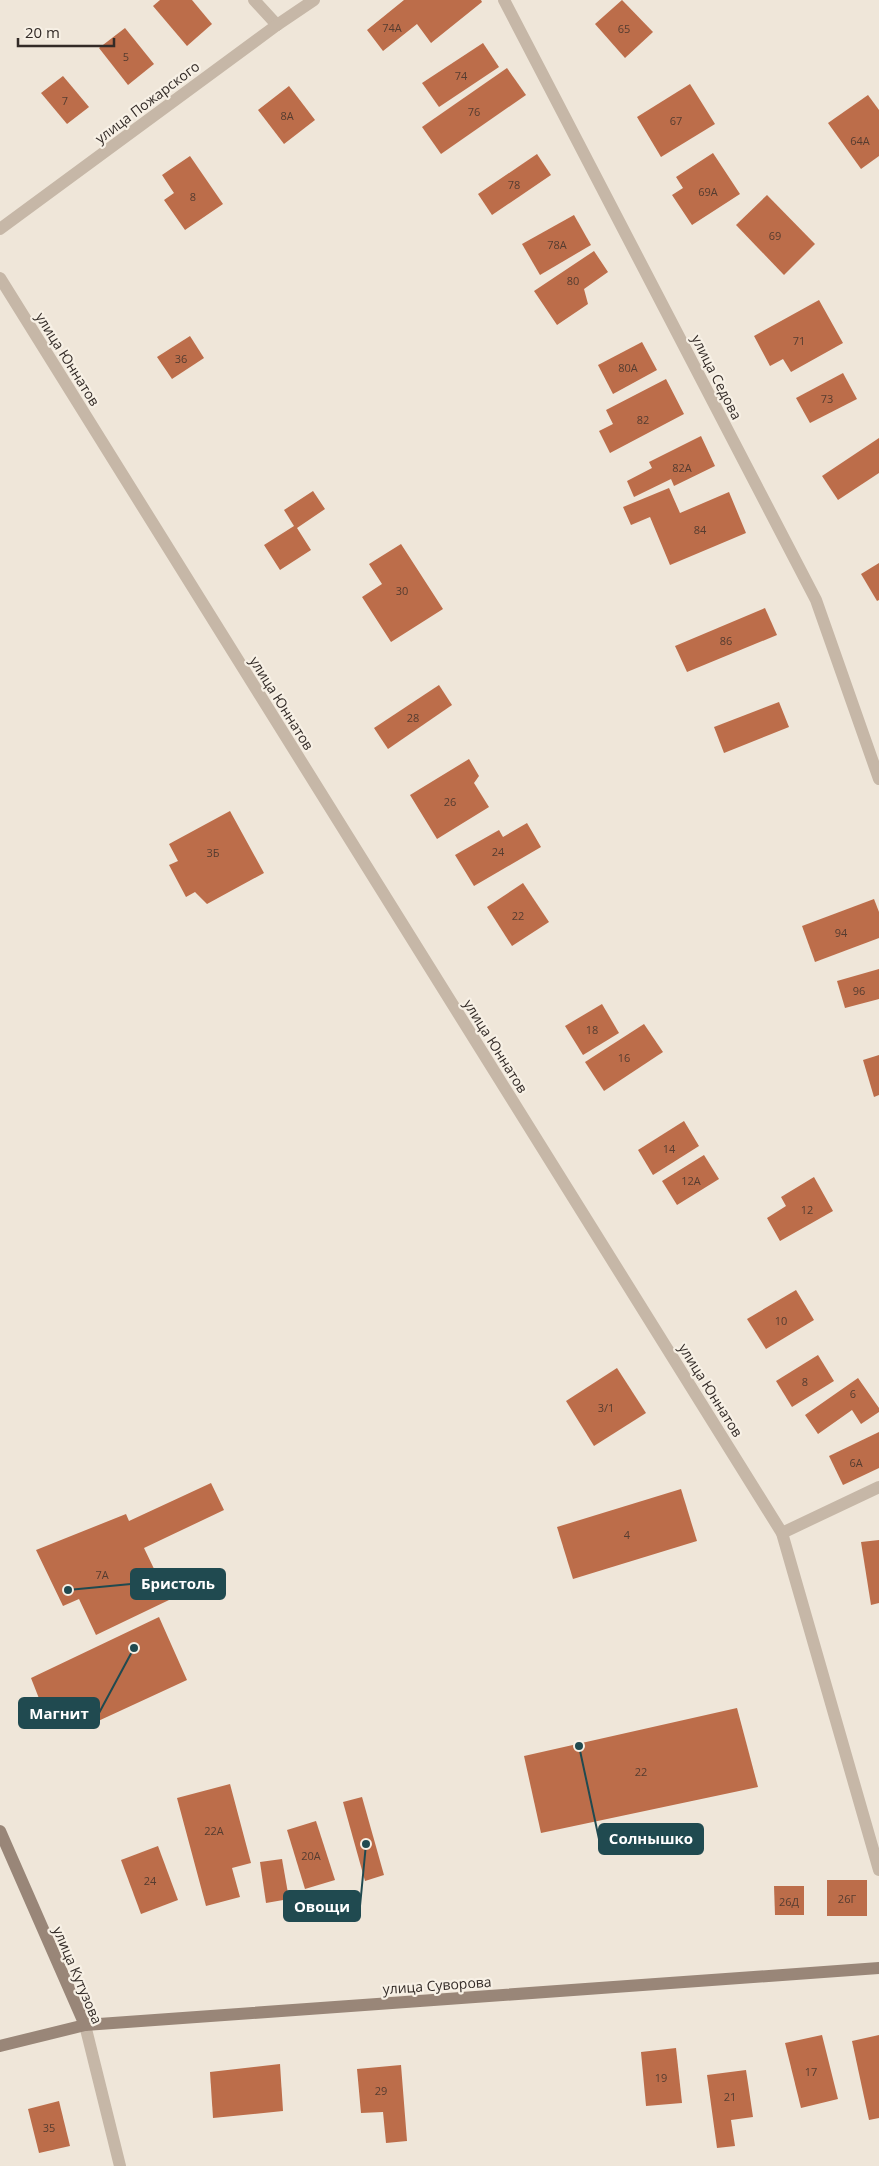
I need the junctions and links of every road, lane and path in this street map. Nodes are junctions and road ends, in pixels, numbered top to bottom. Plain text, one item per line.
1 (254, 0) edge
2 (314, 0) edge
3 (504, 0) edge
4 (277, 25) junction
5 (0, 229) edge
6 (0, 278) edge
7 (879, 779) edge
8 (879, 1488) edge
9 (782, 1533) junction
10 (0, 1831) edge
11 (879, 1870) edge
12 (879, 1968) edge
13 (85, 2025) junction
14 (0, 2046) edge
15 (120, 2166) edge

1 - 4 street
2 - 4 street, улица Пожарского
3 - 7 street, улица Седова
4 - 5 street, улица Пожарского
6 - 9 street, улица Юннатов
8 - 9 street
9 - 11 street, улица Юннатов
10 - 13 main road, улица Кутузова
12 - 13 main road, улица Суворова
13 - 14 main road, улица Суворова
13 - 15 street, улица Кутузова

